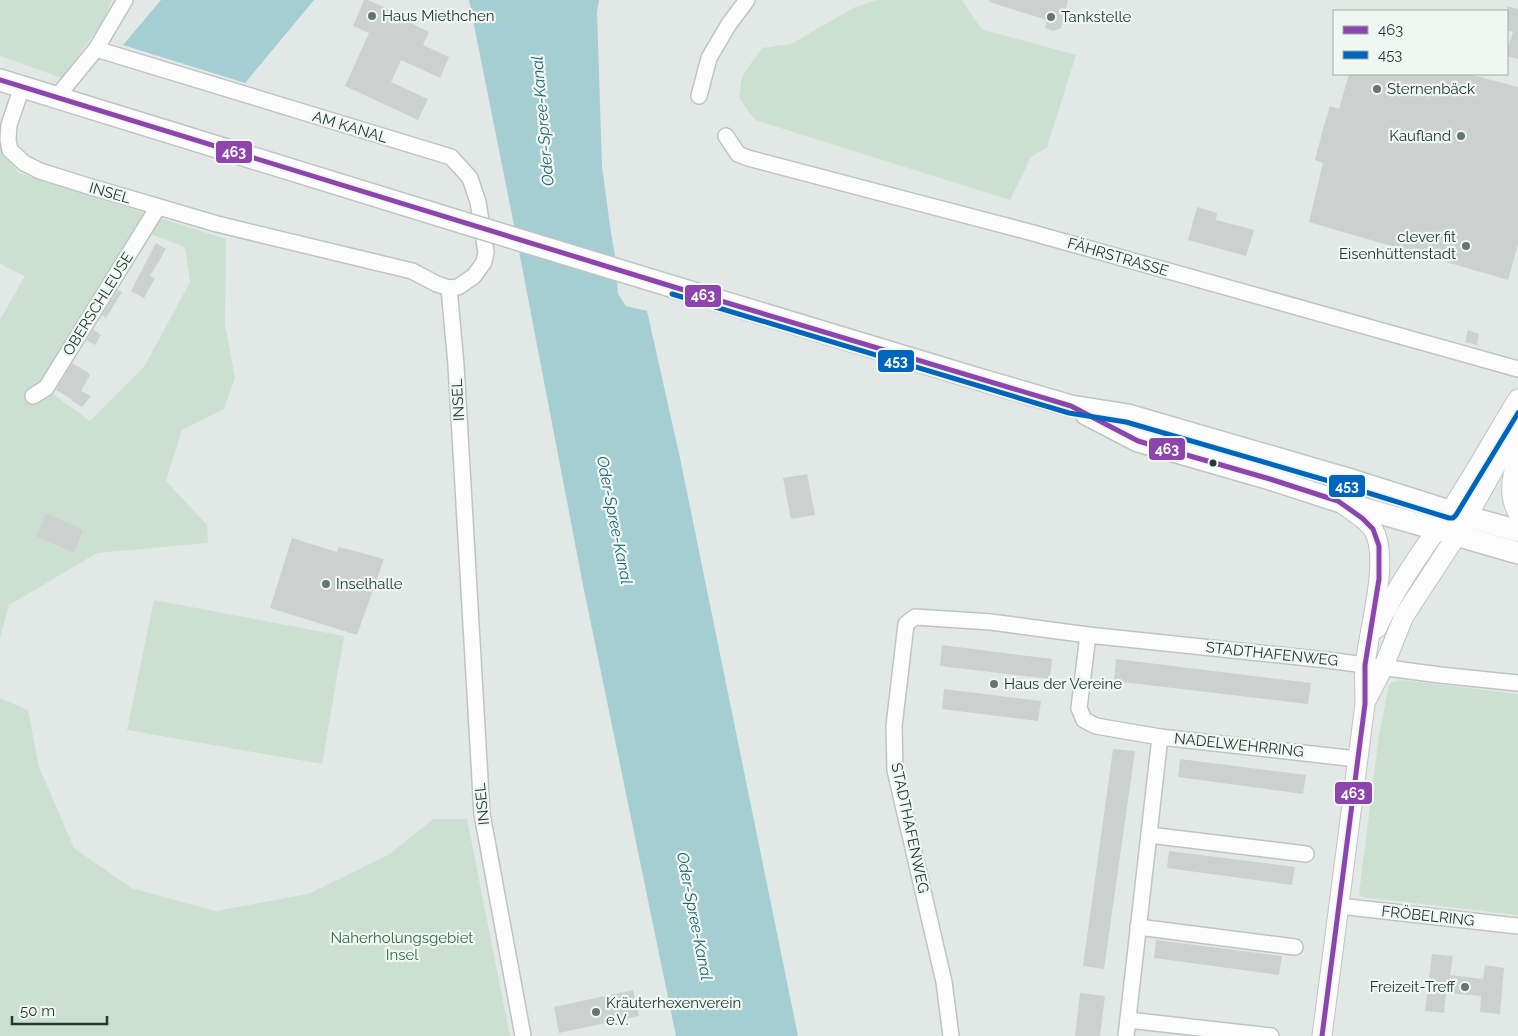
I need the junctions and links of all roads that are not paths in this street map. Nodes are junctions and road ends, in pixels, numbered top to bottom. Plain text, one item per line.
1 (125, 0) edge
2 (747, 0) edge
3 (96, 48) junction
4 (0, 80) edge
5 (22, 87) junction
6 (699, 96) dead end
7 (56, 98) junction
8 (726, 136) dead end
9 (158, 207) junction
10 (449, 288) junction
11 (1518, 369) edge
12 (33, 396) dead end
13 (1518, 399) edge
14 (1071, 406) junction
15 (1518, 426) edge
16 (1518, 452) edge
17 (1338, 501) junction
18 (1518, 513) edge
19 (1459, 514) junction
20 (1436, 529) junction
21 (1518, 530) edge
22 (1457, 535) junction
23 (1518, 553) edge
24 (1088, 635) junction
25 (1369, 645) junction
26 (1374, 666) junction
27 (1518, 683) edge
28 (1160, 737) junction
29 (1357, 759) junction
30 (1149, 835) junction
31 (1306, 854) dead end
32 (1339, 906) junction
33 (1518, 926) edge
34 (1138, 927) junction
35 (1295, 947) dead end
36 (1128, 1020) junction
37 (1325, 1035) edge
38 (523, 1036) edge
39 (951, 1036) edge
40 (1126, 1036) edge
41 (1271, 1036) edge

1 - 3 street
2 - 6 street
3 - 7 street
3 - 10 street, AM KANAL
4 - 5 main road
5 - 7 main road
5 - 9 street, INSEL
7 - 14 main road, bridge
8 - 11 street, FÄHRSTRASSE
9 - 10 street, INSEL
9 - 12 street, OBERSCHLEUSE
10 - 38 street, INSEL
13 - 19 street
14 - 17 main road
14 - 19 main road
15 - 19 street
16 - 18 street
17 - 20 main road
17 - 25 street
19 - 20 street
19 - 21 main road
19 - 22 street
20 - 22 main road
20 - 25 street
22 - 23 main road
22 - 26 street
24 - 26 street, STADTHAFENWEG
24 - 28 street
24 - 39 street, STADTHAFENWEG
25 - 26 street
26 - 27 street
26 - 29 street
28 - 29 street, NADELWEHRRING
28 - 30 street, NADELWEHRRING
29 - 32 street
30 - 31 street
30 - 34 street, NADELWEHRRING
32 - 33 street, FRÖBELRING
32 - 37 street
34 - 35 street
34 - 36 street, NADELWEHRRING
36 - 40 street, NADELWEHRRING
36 - 41 street

